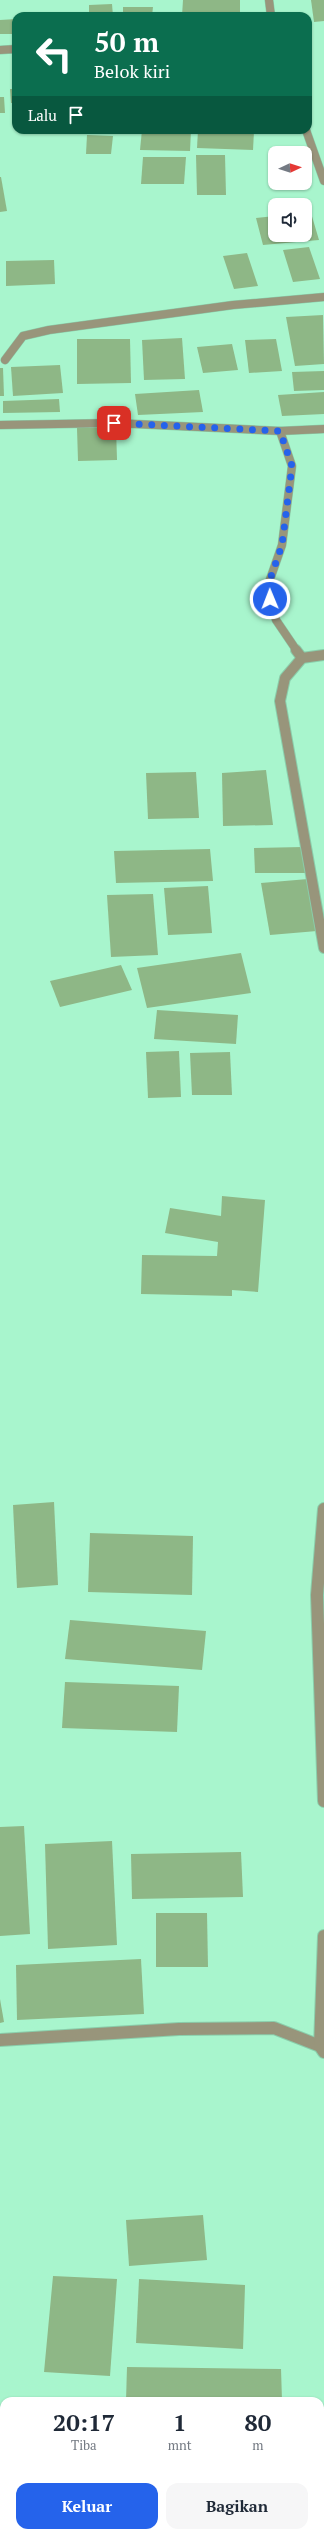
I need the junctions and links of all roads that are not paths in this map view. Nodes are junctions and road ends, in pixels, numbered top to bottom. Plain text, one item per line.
1 (269, 0) edge
2 (270, 12) edge
3 (0, 50) edge
4 (12, 50) edge
5 (307, 134) edge
6 (324, 181) edge
7 (324, 297) edge
8 (5, 360) dead end
9 (0, 425) edge
10 (324, 429) edge
11 (280, 431) junction
12 (324, 655) edge
13 (302, 658) junction
14 (324, 948) edge
15 (324, 1509) edge
16 (324, 1801) edge
17 (324, 1936) edge
18 (0, 2040) edge
19 (322, 2049) edge

1 - 2 street
3 - 4 street
5 - 6 street
7 - 8 street
9 - 11 street
10 - 11 street
11 - 13 street
12 - 13 street
13 - 14 street
15 - 16 street
17 - 19 street
18 - 19 street

